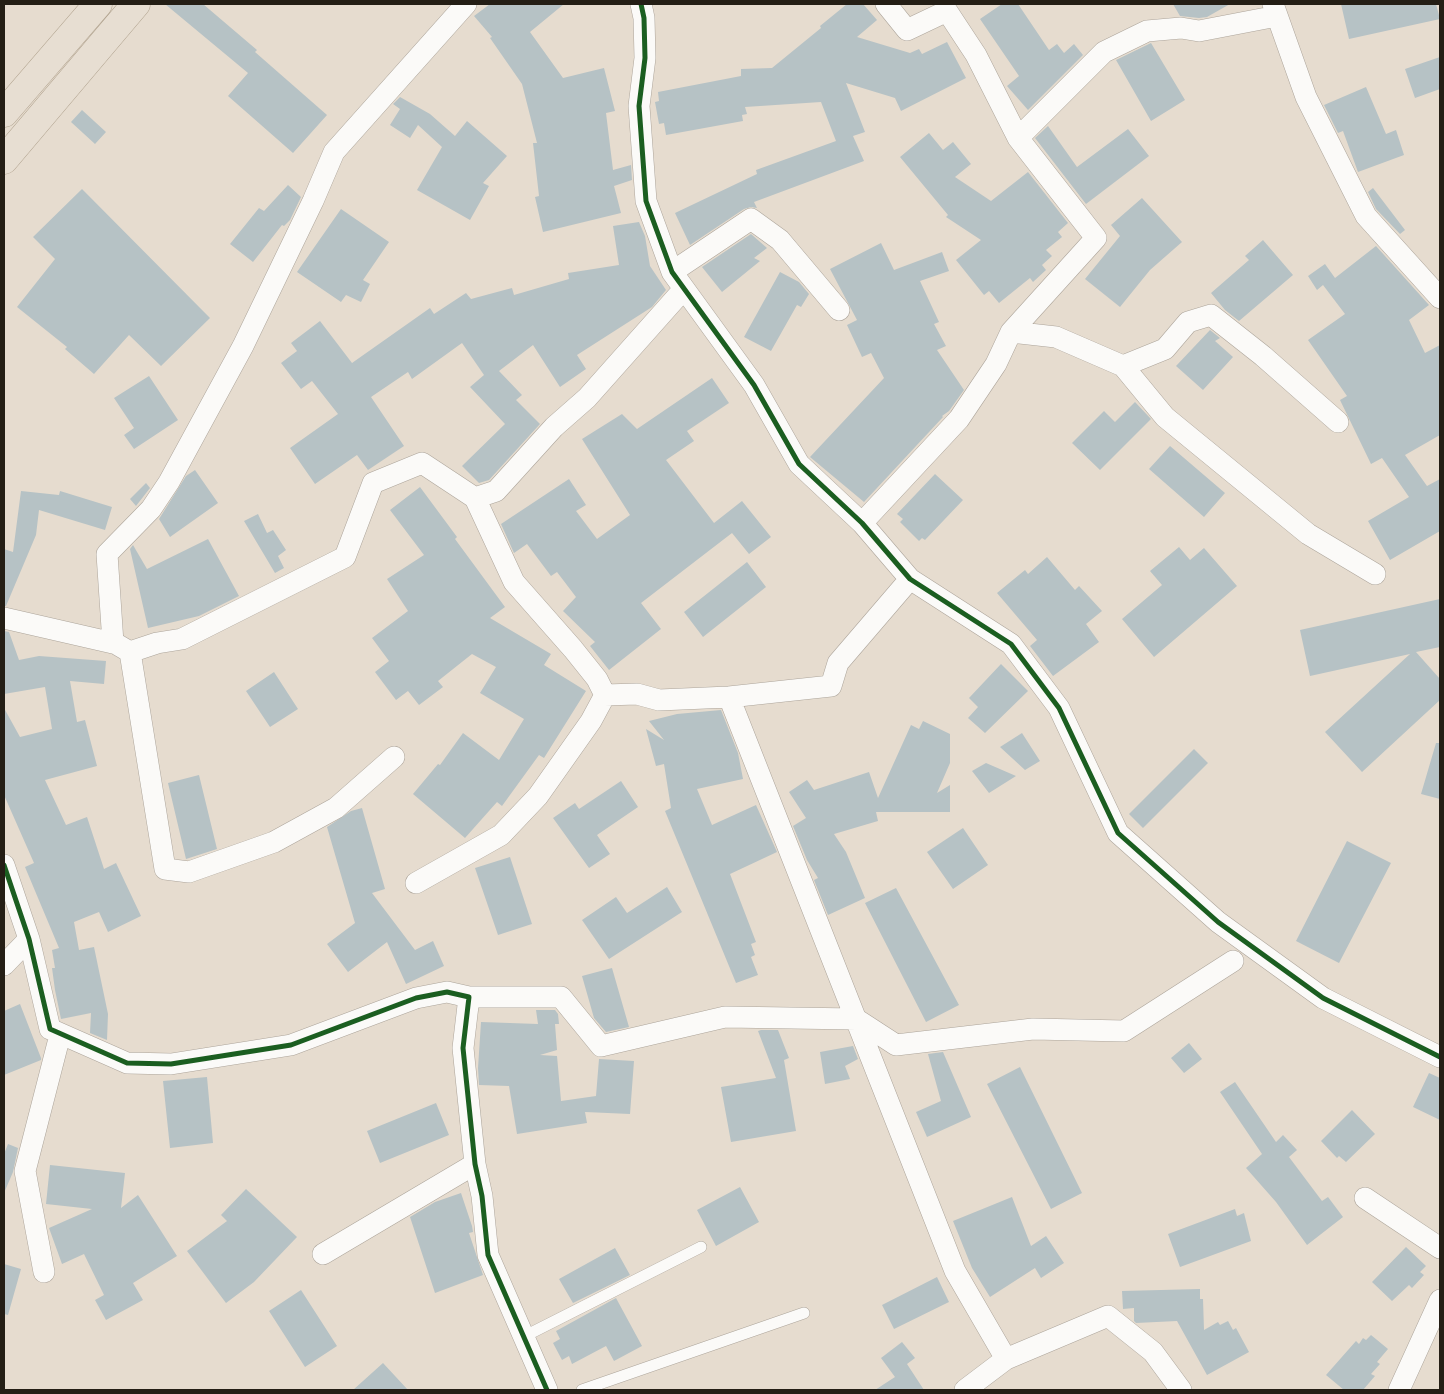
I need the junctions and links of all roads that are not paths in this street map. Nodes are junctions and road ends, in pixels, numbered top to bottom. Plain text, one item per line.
1 (98, 4) edge
2 (136, 4) edge
3 (466, 4) edge
4 (640, 4) edge
5 (886, 4) edge
6 (1275, 10) edge
7 (4, 113) edge
8 (1018, 138) junction
9 (4, 160) edge
10 (672, 272) junction
11 (683, 290) junction
12 (1440, 298) edge
13 (839, 310) dead end
14 (1011, 332) junction
15 (1123, 366) junction
16 (1338, 422) dead end
17 (475, 498) junction
18 (862, 522) junction
19 (1375, 574) dead end
20 (910, 579) junction
21 (4, 618) edge
22 (121, 647) junction
23 (605, 696) junction
24 (729, 696) junction
25 (394, 757) dead end
26 (4, 865) edge
27 (416, 883) dead end
28 (29, 939) junction
29 (1233, 961) dead end
30 (4, 965) edge
31 (470, 996) junction
32 (856, 1019) junction
33 (60, 1035) junction
34 (1440, 1056) edge
35 (475, 1164) junction
36 (1366, 1198) dead end
37 (701, 1247) dead end
38 (1440, 1248) edge
39 (323, 1254) dead end
40 (44, 1272) dead end
41 (1440, 1300) edge
42 (804, 1313) dead end
43 (523, 1337) junction
44 (1006, 1359) junction
45 (547, 1390) edge
46 (582, 1390) edge
47 (965, 1390) edge
48 (1181, 1390) edge
49 (1399, 1390) edge

1 - 7 highway
2 - 9 highway
3 - 22 street
4 - 10 street
5 - 8 street
6 - 8 street
6 - 12 street
8 - 14 street
10 - 11 street
10 - 13 street
11 - 17 street
11 - 18 street
14 - 15 street
14 - 18 street
15 - 16 street
15 - 19 street
17 - 22 street
17 - 23 street
18 - 20 street
20 - 24 street
20 - 34 street
21 - 22 street
22 - 25 street
23 - 24 street
23 - 27 street
24 - 32 street
26 - 28 street
28 - 30 street
28 - 33 street
29 - 32 street
31 - 32 street
31 - 33 street
31 - 35 street
32 - 44 street
33 - 40 street
35 - 39 street
35 - 43 street
36 - 38 street
37 - 43 lane
41 - 49 street
42 - 46 lane
43 - 45 street
44 - 47 street
44 - 48 street

